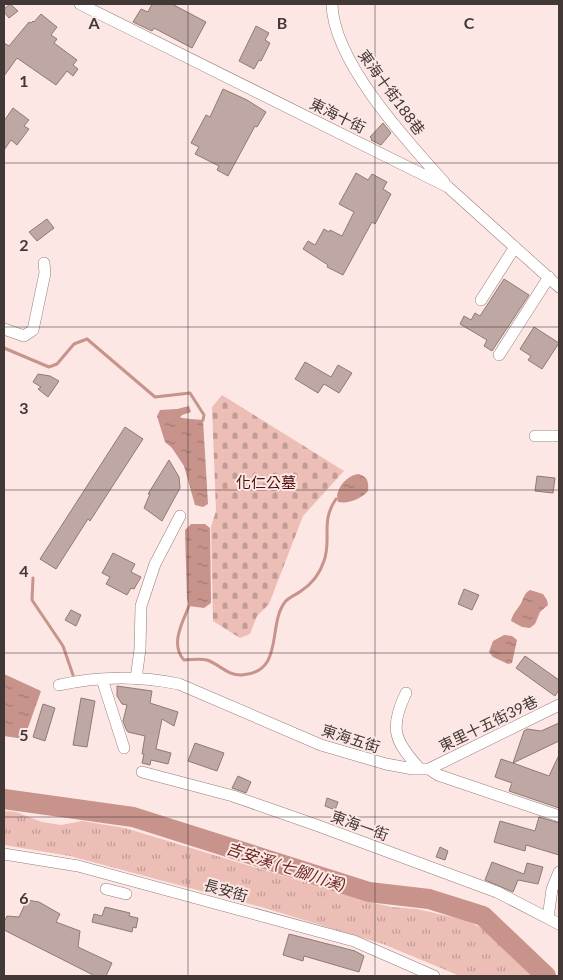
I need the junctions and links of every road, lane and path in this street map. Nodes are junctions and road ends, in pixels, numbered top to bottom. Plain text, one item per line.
1 (80, 4) edge
2 (332, 4) edge
3 (448, 187) junction
4 (515, 246) junction
5 (44, 263) dead end
6 (549, 276) junction
7 (559, 287) edge
8 (482, 300) dead end
9 (4, 329) edge
10 (500, 355) dead end
11 (535, 436) dead end
12 (559, 436) edge
13 (180, 516) dead end
14 (136, 678) junction
15 (102, 679) junction
16 (59, 685) dead end
17 (406, 693) dead end
18 (559, 705) edge
19 (124, 748) dead end
20 (424, 769) junction
21 (142, 772) dead end
22 (559, 816) edge
23 (4, 854) edge
24 (559, 872) edge
25 (106, 889) dead end
26 (126, 894) dead end
27 (548, 918) junction
28 (559, 924) edge
29 (434, 976) edge

1 - 3 street, 東海十街
2 - 3 street, 東海十街188巷
3 - 4 street, 東海十街
4 - 6 street, 東海十街
4 - 8 street
5 - 9 street
6 - 7 street, 東海十街
6 - 10 street
11 - 12 street
13 - 14 street
14 - 15 street, 東海五街
14 - 20 street, 東海五街
15 - 16 street, 東海五街
15 - 19 street
17 - 20 street
18 - 20 street, 東里十五街39巷
20 - 22 street, 東海五街
21 - 27 street, 東海一街
23 - 29 street, 長安街
24 - 27 street
25 - 26 street
27 - 28 street, 東海一街

